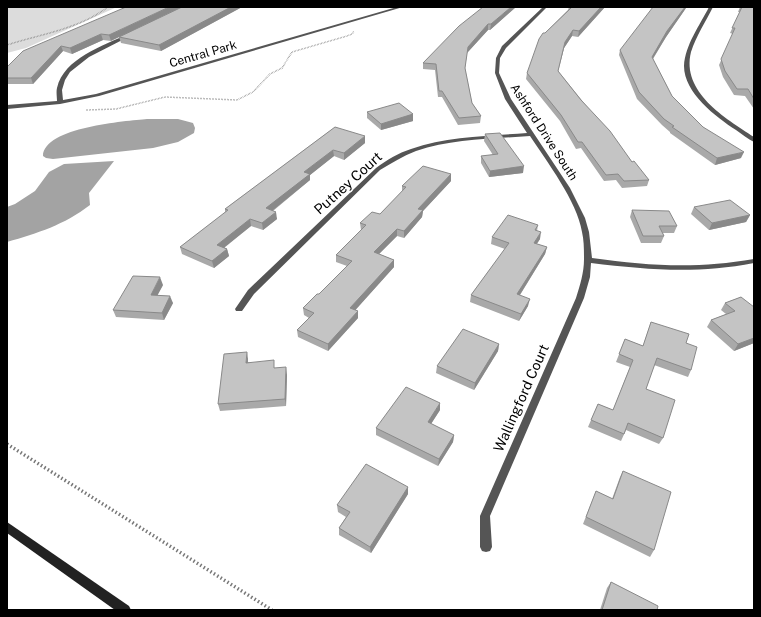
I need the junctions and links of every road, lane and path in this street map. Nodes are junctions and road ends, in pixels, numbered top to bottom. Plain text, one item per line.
1 (108, 7) edge
2 (401, 7) edge
3 (545, 7) edge
4 (711, 7) edge
5 (357, 27) dead end
6 (132, 34) edge
7 (7, 45) edge
8 (60, 102) junction
9 (7, 107) edge
10 (80, 110) dead end
11 (531, 134) junction
12 (754, 140) edge
13 (588, 260) junction
14 (754, 261) edge
15 (238, 309) dead end
16 (7, 444) edge
17 (7, 527) edge
18 (486, 548) dead end
19 (125, 610) edge
20 (272, 610) edge

1 - 7 path
2 - 8 street, Central Park
3 - 11 street, Ashford Drive South
4 - 12 street
5 - 10 path
6 - 8 street
8 - 9 street, Central Park
11 - 13 street, Ashford Drive South
11 - 15 street, Putney Court
13 - 14 street
13 - 18 street, Wallingford Court
16 - 20 path
17 - 19 main road

